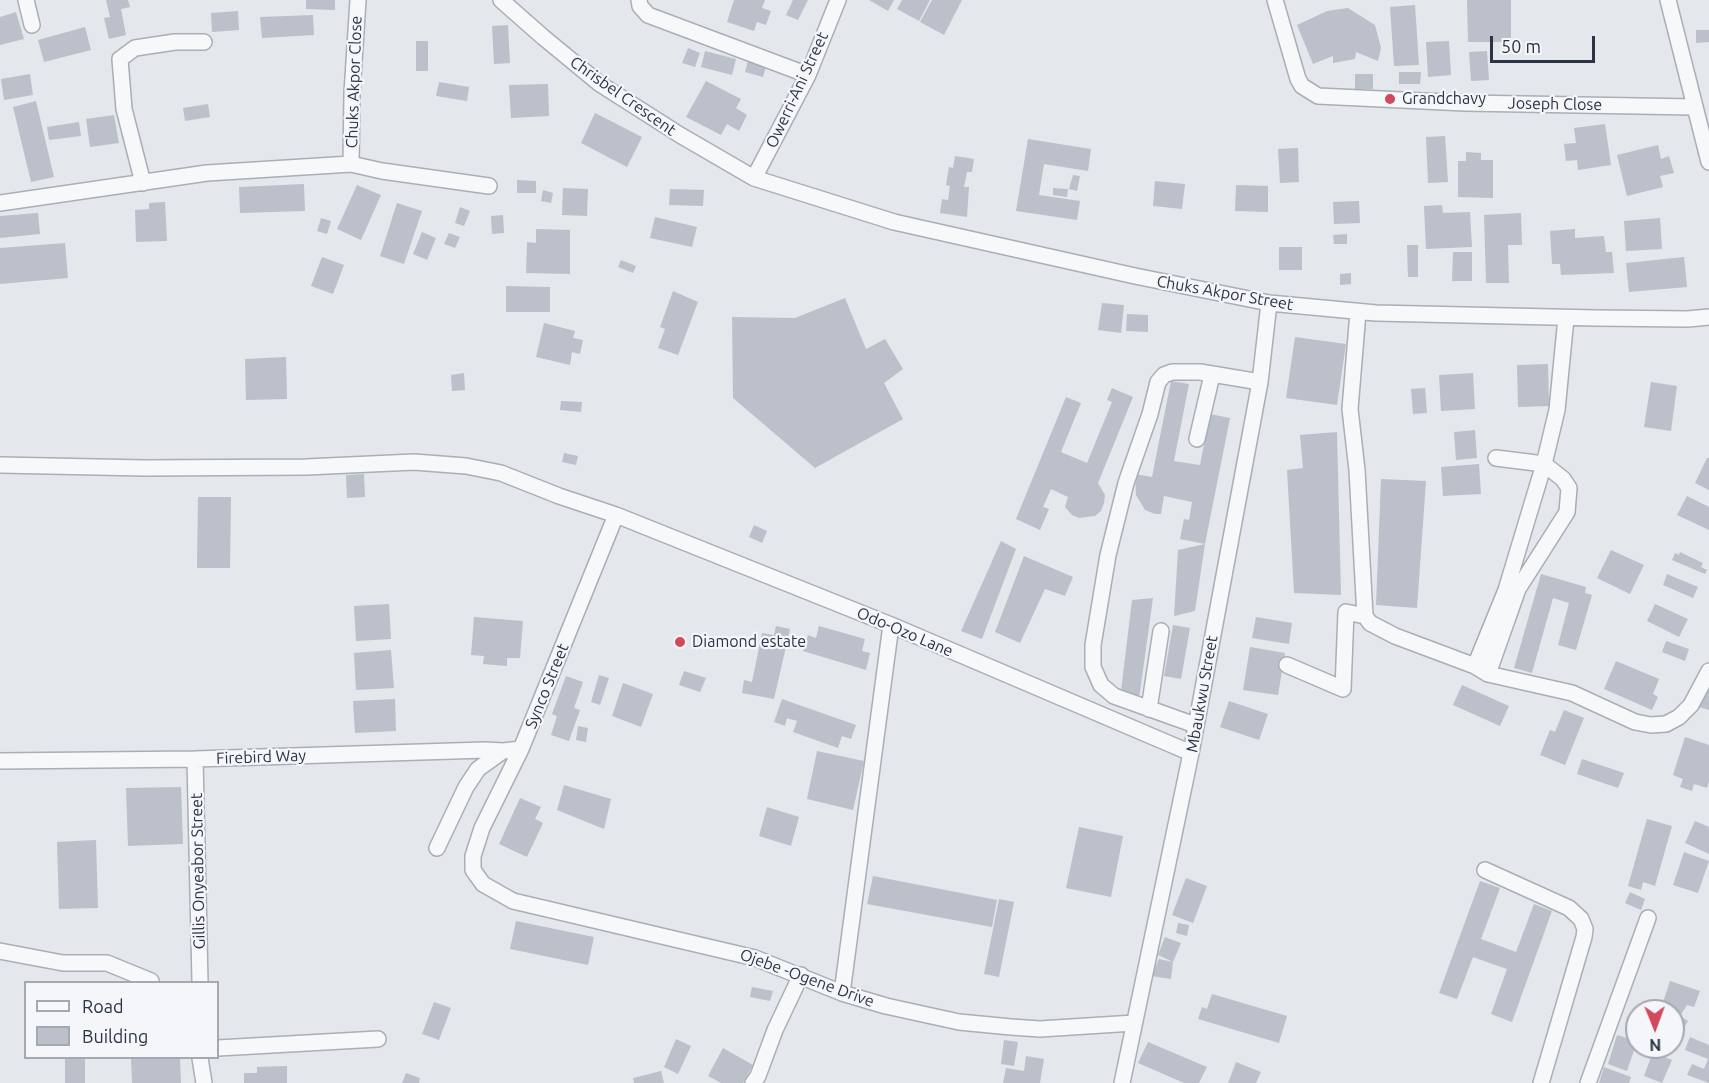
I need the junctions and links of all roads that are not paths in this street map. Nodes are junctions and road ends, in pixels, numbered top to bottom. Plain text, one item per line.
1 (26, 0) edge
2 (358, 0) edge
3 (501, 0) edge
4 (639, 0) edge
5 (838, 0) edge
6 (1275, 0) edge
7 (1668, 0) edge
8 (32, 25) dead end
9 (204, 42) dead end
10 (808, 75) junction
11 (1694, 107) junction
12 (1709, 162) edge
13 (351, 164) junction
14 (754, 178) junction
15 (143, 183) junction
16 (489, 186) dead end
17 (0, 203) edge
18 (1269, 303) junction
19 (1358, 312) junction
20 (1709, 317) edge
21 (1566, 318) junction
22 (1212, 375) junction
23 (1260, 382) junction
24 (1197, 439) dead end
25 (1496, 458) dead end
26 (1544, 464) junction
27 (0, 465) edge
28 (616, 515) junction
29 (1365, 616) junction
30 (891, 625) junction
31 (1161, 631) dead end
32 (1287, 665) dead end
33 (1482, 670) junction
34 (1709, 671) edge
35 (1149, 709) junction
36 (1196, 725) junction
37 (521, 749) junction
38 (503, 751) junction
39 (1191, 753) junction
40 (195, 759) junction
41 (0, 761) edge
42 (437, 848) dead end
43 (473, 856) joint
44 (1485, 870) dead end
45 (1647, 918) dead end
46 (0, 951) edge
47 (801, 975) junction
48 (151, 981) edge
49 (200, 981) edge
50 (842, 993) junction
51 (1134, 1023) junction
52 (378, 1039) dead end
53 (219, 1048) edge
54 (201, 1059) edge
55 (204, 1083) edge
56 (753, 1083) edge
57 (1122, 1083) edge
58 (1541, 1083) edge
59 (1588, 1083) edge

1 - 8 street
2 - 13 street, Chuks Akpor Close
3 - 14 street, Chrisbel Crescent
4 - 10 street
5 - 10 street, Owerri-Ani Street
6 - 11 street, Joseph Close
7 - 11 street
9 - 15 street
10 - 14 street, Owerri-Ani Street
11 - 12 street
13 - 15 street
13 - 16 street
14 - 18 street, Chuks Akpor Street
15 - 17 street
18 - 19 street, Chuks Akpor Street
18 - 23 street, Mbaukwu Street
19 - 21 street, Chuks Akpor Street
19 - 29 street
20 - 21 street, Chuks Akpor Street
21 - 26 street
22 - 23 street
22 - 24 street
22 - 35 street
23 - 36 street, Mbaukwu Street
25 - 26 street
26 - 33 street
26 - 33 street
27 - 28 street, Odo-Ozo Lane
28 - 30 street, Odo-Ozo Lane
28 - 37 street, Synco Street
29 - 32 street
29 - 33 street
30 - 39 street, Odo-Ozo Lane
30 - 50 street
31 - 35 street
33 - 34 street
35 - 36 street
36 - 39 street, Mbaukwu Street
37 - 38 street, Firebird Way
37 - 43 street, Synco Street
38 - 40 street, Firebird Way
38 - 42 street
39 - 51 street, Mbaukwu Street
40 - 41 street, Firebird Way
40 - 49 street, Gillis Onyeabor Street
43 - 47 street, Ojebe -Ogene Drive
44 - 58 street
45 - 59 street
46 - 48 street
47 - 50 street, Ojebe -Ogene Drive
47 - 56 street
50 - 51 street, Ojebe -Ogene Drive
51 - 57 street, Mbaukwu Street
52 - 53 street
54 - 55 street

